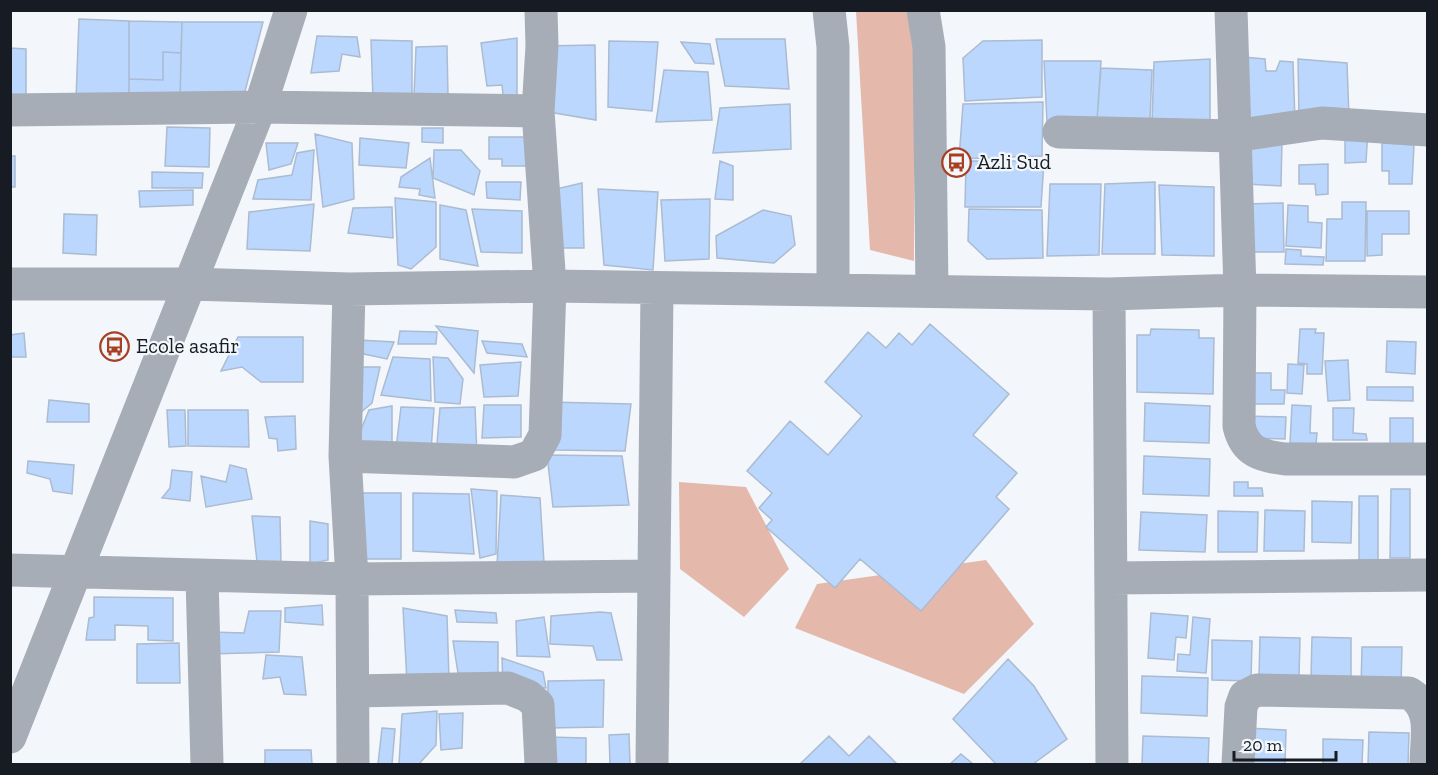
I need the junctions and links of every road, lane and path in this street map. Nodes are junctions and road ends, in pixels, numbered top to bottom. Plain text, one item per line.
1 (291, 10) edge
2 (541, 10) edge
3 (829, 10) edge
4 (923, 10) edge
5 (1231, 10) edge
6 (260, 107) junction
7 (10, 110) edge
8 (538, 111) junction
9 (1428, 130) edge
10 (1059, 132) dead end
11 (1234, 136) junction
12 (10, 284) edge
13 (189, 284) junction
14 (550, 286) junction
15 (349, 289) junction
16 (657, 289) junction
17 (833, 289) junction
18 (1240, 290) junction
19 (932, 291) junction
20 (1428, 292) edge
21 (1109, 294) junction
22 (345, 456) junction
23 (1428, 459) edge
24 (10, 570) edge
25 (77, 570) junction
26 (1428, 575) edge
27 (202, 576) junction
28 (654, 576) junction
29 (1111, 578) junction
30 (352, 579) junction
31 (353, 691) junction
32 (10, 737) edge
33 (207, 765) edge
34 (353, 765) edge
35 (541, 765) edge
36 (652, 765) edge
37 (1112, 765) edge
38 (1238, 765) edge
39 (1426, 765) edge

1 - 6 street
2 - 8 street
3 - 17 street
4 - 19 street
5 - 11 street
6 - 7 street
6 - 8 street
6 - 13 street
8 - 14 street
9 - 11 street
10 - 11 street
11 - 18 street
12 - 13 street
13 - 15 street
13 - 25 street
14 - 15 street
14 - 16 street
14 - 22 street
15 - 22 street
16 - 17 street
16 - 28 street
17 - 19 street
18 - 20 street
18 - 21 street
18 - 23 street
19 - 21 street
21 - 29 street
22 - 30 street
24 - 25 street
25 - 27 street
25 - 32 street
26 - 29 street
27 - 30 street
27 - 33 street
28 - 30 street
28 - 36 street
29 - 37 street
30 - 31 street
31 - 34 street
31 - 35 street
38 - 39 street

